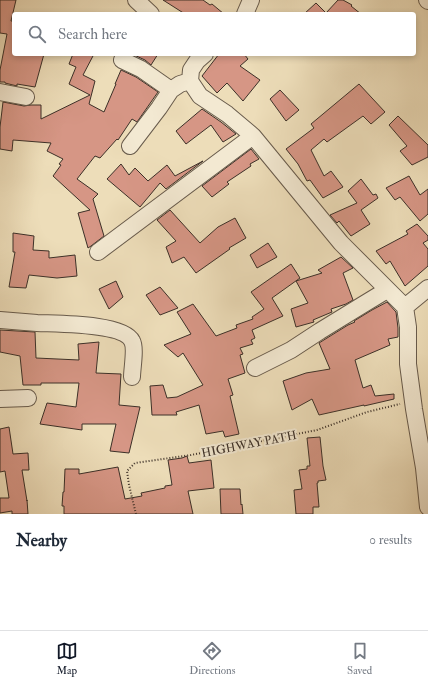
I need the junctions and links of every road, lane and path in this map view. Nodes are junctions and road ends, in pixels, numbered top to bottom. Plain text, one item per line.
1 (136, 0) edge
2 (251, 0) edge
3 (149, 12) edge
4 (246, 12) edge
5 (198, 56) edge
6 (122, 60) dead end
7 (190, 81) junction
8 (171, 90) junction
9 (0, 92) edge
10 (26, 97) dead end
11 (253, 136) junction
12 (130, 146) dead end
13 (98, 252) dead end
14 (428, 288) edge
15 (387, 290) junction
16 (405, 307) junction
17 (0, 320) edge
18 (255, 368) dead end
19 (132, 377) dead end
20 (28, 398) dead end
21 (0, 399) edge
22 (413, 400) junction
23 (428, 507) edge
24 (136, 514) edge

1 - 3 street
2 - 4 street
5 - 7 street
6 - 8 street
7 - 8 street
7 - 11 street
8 - 12 street
9 - 10 street
11 - 13 street
11 - 15 street
14 - 16 street
15 - 16 street
15 - 18 street
16 - 22 street
17 - 19 street
20 - 21 street
22 - 23 street
22 - 24 path, HIGHWAY PATH

